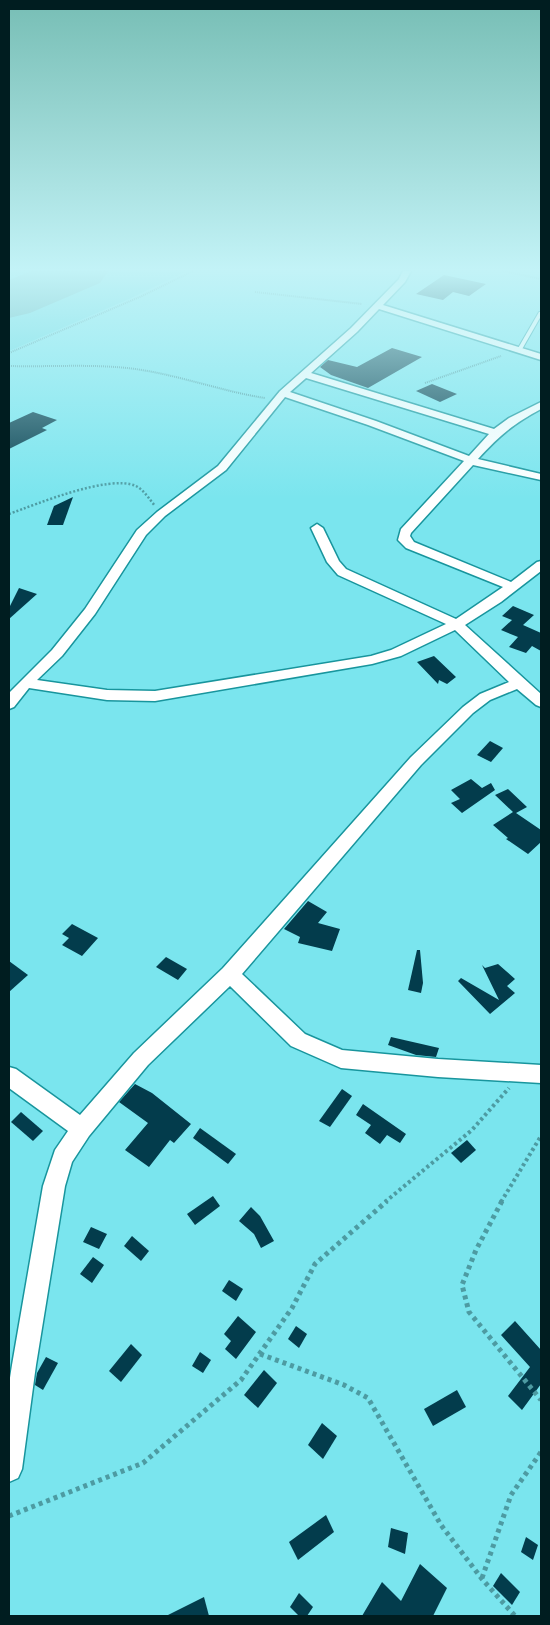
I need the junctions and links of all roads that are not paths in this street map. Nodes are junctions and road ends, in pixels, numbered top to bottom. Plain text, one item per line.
1 (334, 347) edge
2 (508, 347) edge
3 (520, 347) edge
4 (518, 350) junction
5 (540, 360) edge
6 (303, 374) junction
7 (280, 396) junction
8 (541, 405) edge
9 (496, 433) junction
10 (471, 460) junction
11 (541, 477) edge
12 (317, 528) dead end
13 (541, 565) edge
14 (513, 587) junction
15 (457, 624) junction
16 (27, 682) junction
17 (519, 683) junction
18 (12, 695) edge
19 (541, 702) edge
20 (9, 704) edge
21 (230, 974) junction
22 (520, 1074) joint
23 (541, 1074) edge
24 (9, 1076) edge
25 (82, 1129) junction
26 (9, 1469) edge

1 - 6 street
2 - 4 street
3 - 4 lane
4 - 5 street
6 - 7 street
6 - 9 street
7 - 10 street
7 - 16 street
8 - 9 street
9 - 10 street
10 - 11 street
10 - 14 street
12 - 15 street
13 - 14 street
14 - 15 street
15 - 16 street
15 - 17 street
16 - 18 street
17 - 19 street
17 - 21 street
18 - 20 street
21 - 22 street
21 - 25 street
22 - 23 street
24 - 25 street
25 - 26 street

